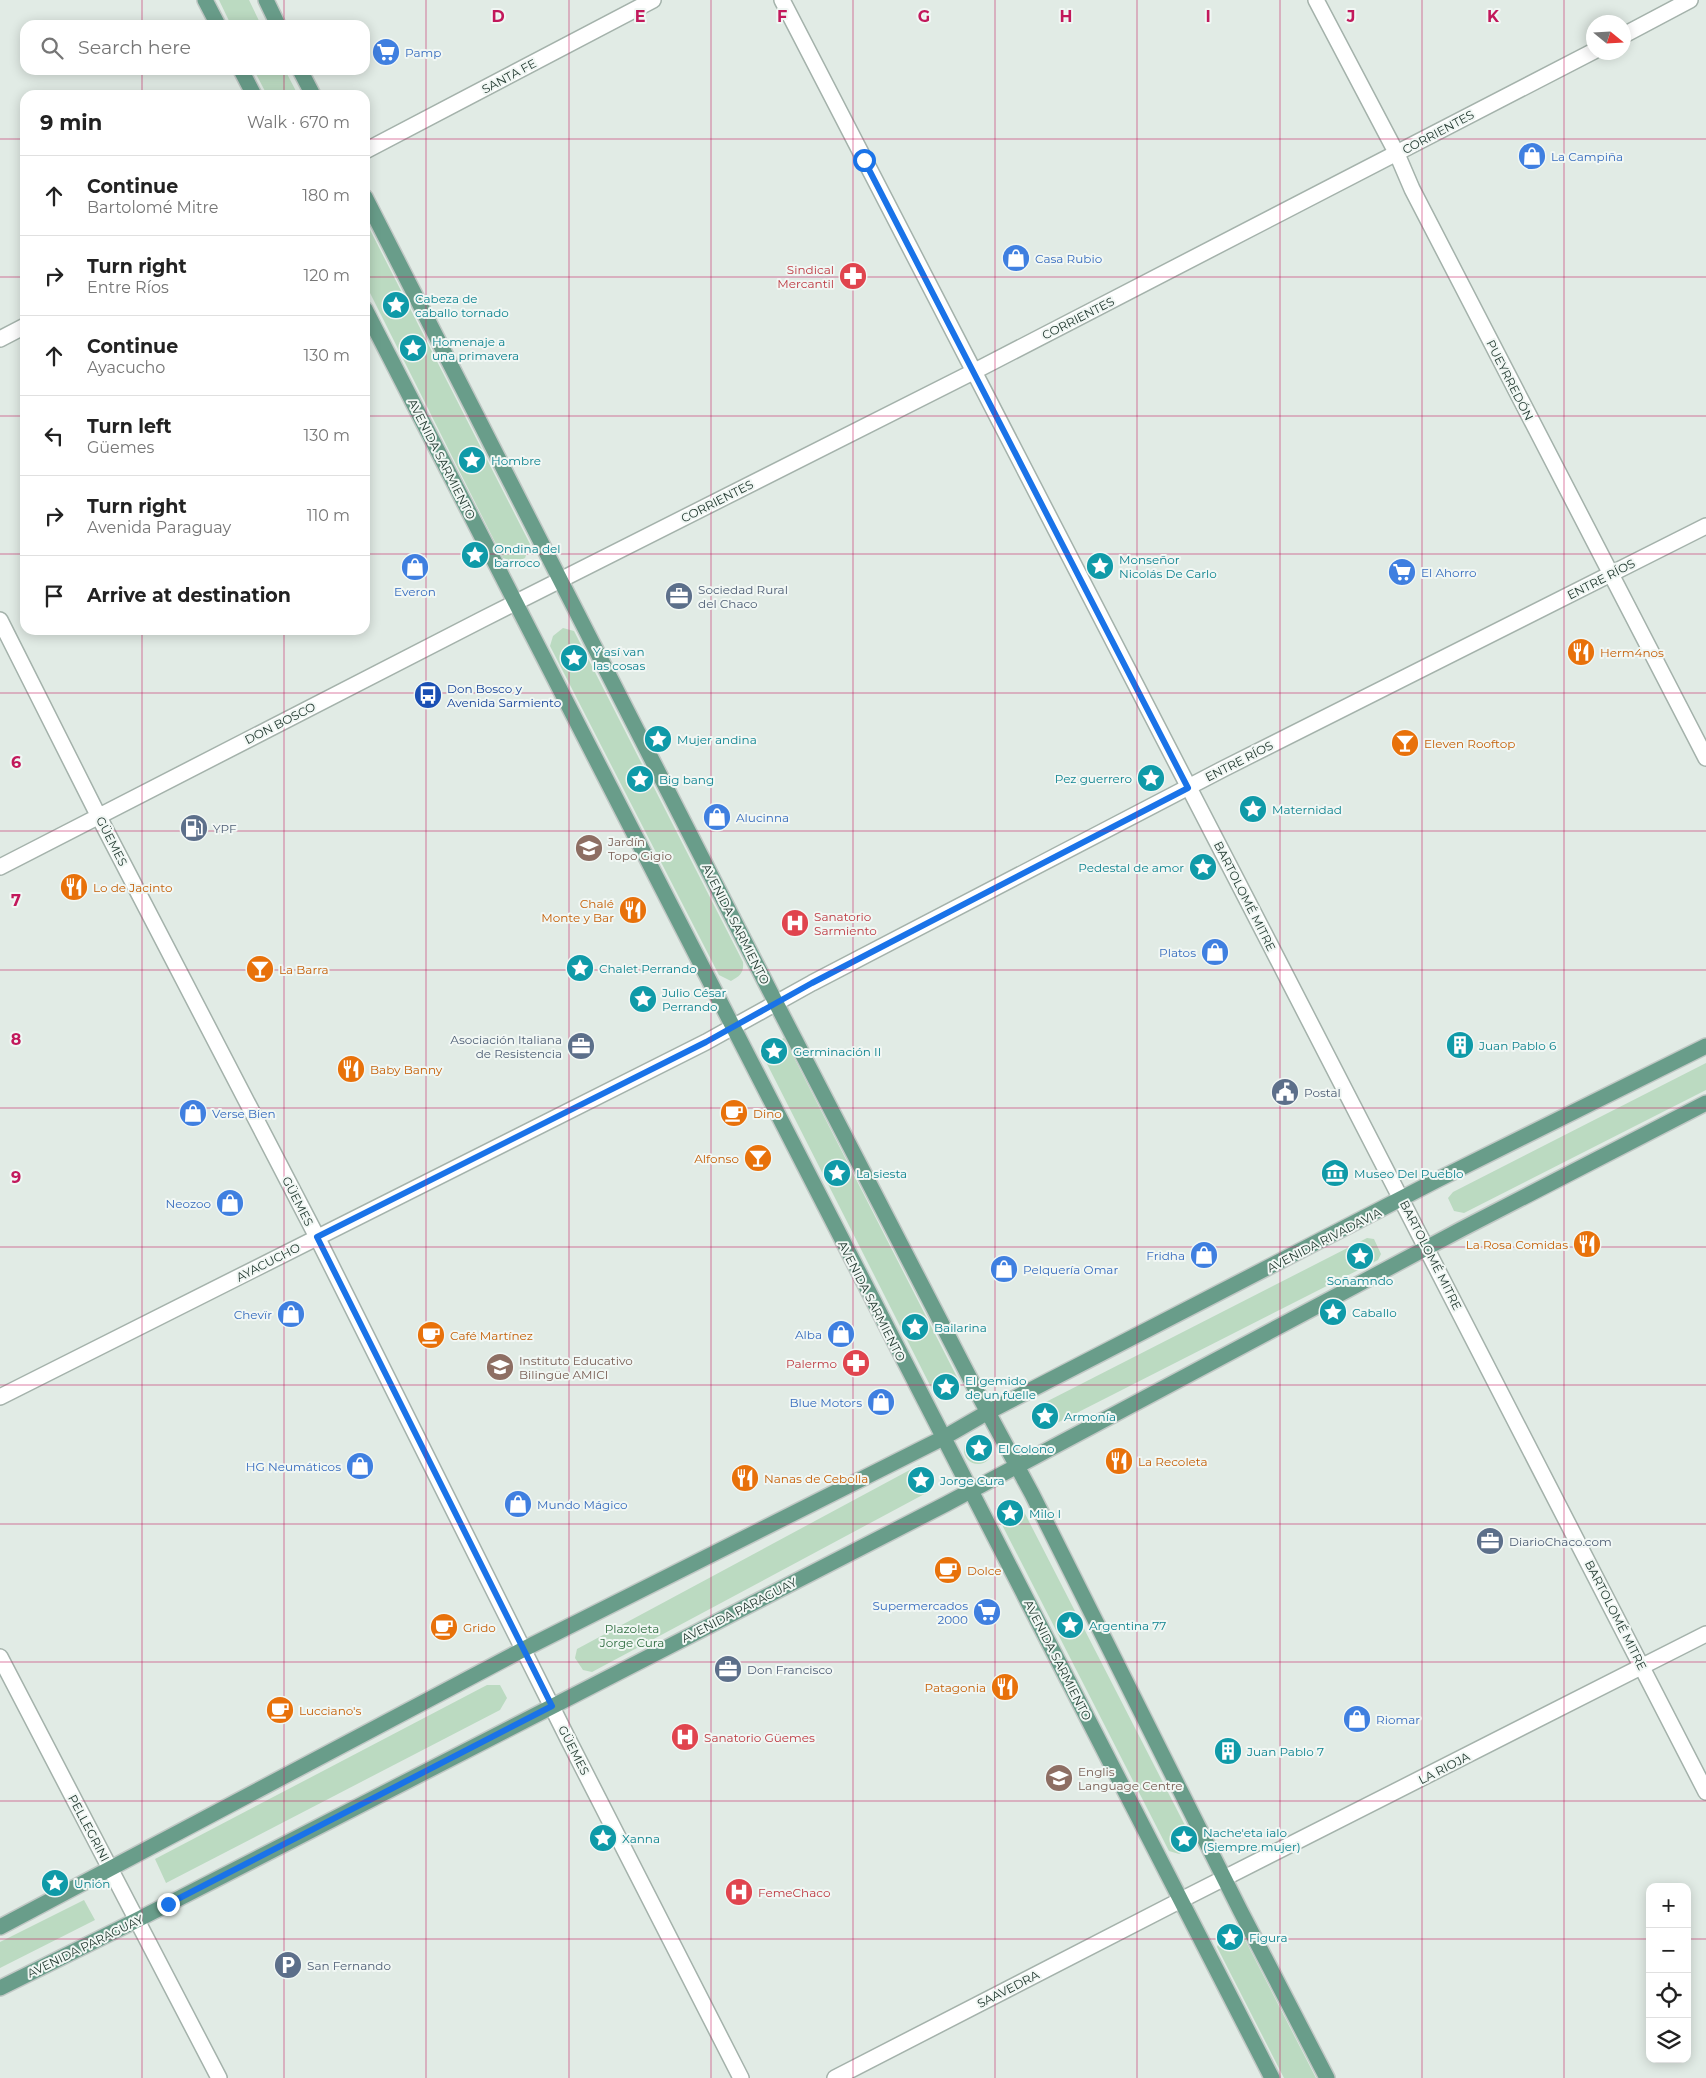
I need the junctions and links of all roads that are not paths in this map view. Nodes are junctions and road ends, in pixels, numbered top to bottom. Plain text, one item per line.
1 (205, 0) edge
2 (266, 0) edge
3 (653, 0) edge
4 (782, 0) edge
5 (1316, 0) edge
6 (1690, 0) edge
7 (215, 20) edge
8 (276, 20) edge
9 (1631, 31) edge
10 (1586, 55) edge
11 (244, 75) edge
12 (303, 75) edge
13 (251, 90) edge
14 (310, 90) edge
15 (370, 148) edge
16 (1397, 154) junction
17 (370, 207) edge
18 (370, 319) edge
19 (20, 329) edge
20 (0, 339) edge
21 (973, 372) junction
22 (1706, 526) edge
23 (1611, 575) junction
24 (561, 580) junction
25 (516, 603) junction
26 (0, 620) edge
27 (1706, 758) edge
28 (1188, 788) junction
29 (99, 817) junction
30 (0, 867) edge
31 (776, 1003) junction
32 (732, 1026) junction
33 (1706, 1046) edge
34 (1706, 1103) edge
35 (1403, 1200) junction
36 (317, 1237) junction
37 (1427, 1248) junction
38 (0, 1396) edge
39 (988, 1412) junction
40 (943, 1438) junction
41 (1016, 1466) junction
42 (970, 1492) junction
43 (1706, 1634) edge
44 (524, 1649) junction
45 (0, 1657) edge
46 (1643, 1667) junction
47 (552, 1706) junction
48 (1706, 1792) edge
49 (110, 1868) junction
50 (1224, 1879) junction
51 (1181, 1900) junction
52 (137, 1920) junction
53 (0, 1927) edge
54 (0, 1988) edge
55 (218, 2078) edge
56 (741, 2078) edge
57 (835, 2078) edge
58 (1272, 2078) edge
59 (1327, 2078) edge

1 - 7 main road
2 - 8 main road
3 - 15 street, SANTA FE
4 - 21 street, BARTOLOMÉ MITRE
5 - 16 street, PUEYRREDÓN
6 - 9 street
10 - 16 street, CORRIENTES
11 - 13 main road
12 - 14 main road
16 - 21 street, CORRIENTES
16 - 23 street, PUEYRREDÓN
17 - 24 main road, AVENIDA SARMIENTO
18 - 25 main road, AVENIDA SARMIENTO
19 - 20 street
21 - 24 street, CORRIENTES
21 - 28 street, BARTOLOMÉ MITRE
22 - 23 street, ENTRE RÍOS
23 - 27 street, PUEYRREDÓN
23 - 28 street, ENTRE RÍOS
24 - 25 street, DON BOSCO
24 - 31 main road, AVENIDA SARMIENTO
25 - 29 street, DON BOSCO
25 - 32 main road, AVENIDA SARMIENTO
26 - 29 street, GÜEMES
28 - 31 street, ENTRE RÍOS
28 - 35 street, BARTOLOMÉ MITRE
29 - 30 street, DON BOSCO
29 - 36 street, GÜEMES
31 - 32 street, AYACUCHO
31 - 39 main road, AVENIDA SARMIENTO
32 - 36 street, AYACUCHO
32 - 40 main road, AVENIDA SARMIENTO
33 - 35 main road, AVENIDA RIVADAVIA
34 - 37 main road
35 - 37 street, BARTOLOMÉ MITRE
35 - 39 main road, AVENIDA RIVADAVIA
36 - 38 street, AYACUCHO
36 - 44 street, GÜEMES
37 - 41 main road
37 - 46 street, BARTOLOMÉ MITRE
39 - 40 main road, AVENIDA RIVADAVIA
39 - 41 main road, AVENIDA SARMIENTO
40 - 42 main road, AVENIDA SARMIENTO
40 - 44 main road
41 - 42 main road
41 - 50 main road, AVENIDA SARMIENTO
42 - 47 main road, AVENIDA PARAGUAY
42 - 51 main road, AVENIDA SARMIENTO
43 - 46 street, LA RIOJA
44 - 47 street, GÜEMES
44 - 49 main road
45 - 49 street, PELLEGRINI
46 - 48 street, BARTOLOMÉ MITRE
46 - 50 street, LA RIOJA
47 - 52 main road, AVENIDA PARAGUAY
47 - 56 street, GÜEMES
49 - 52 street, PELLEGRINI
49 - 53 main road
50 - 51 street, LA RIOJA
50 - 59 main road, AVENIDA SARMIENTO
51 - 57 street, SAAVEDRA
51 - 58 main road, AVENIDA SARMIENTO
52 - 54 main road, AVENIDA PARAGUAY
52 - 55 street, PELLEGRINI

